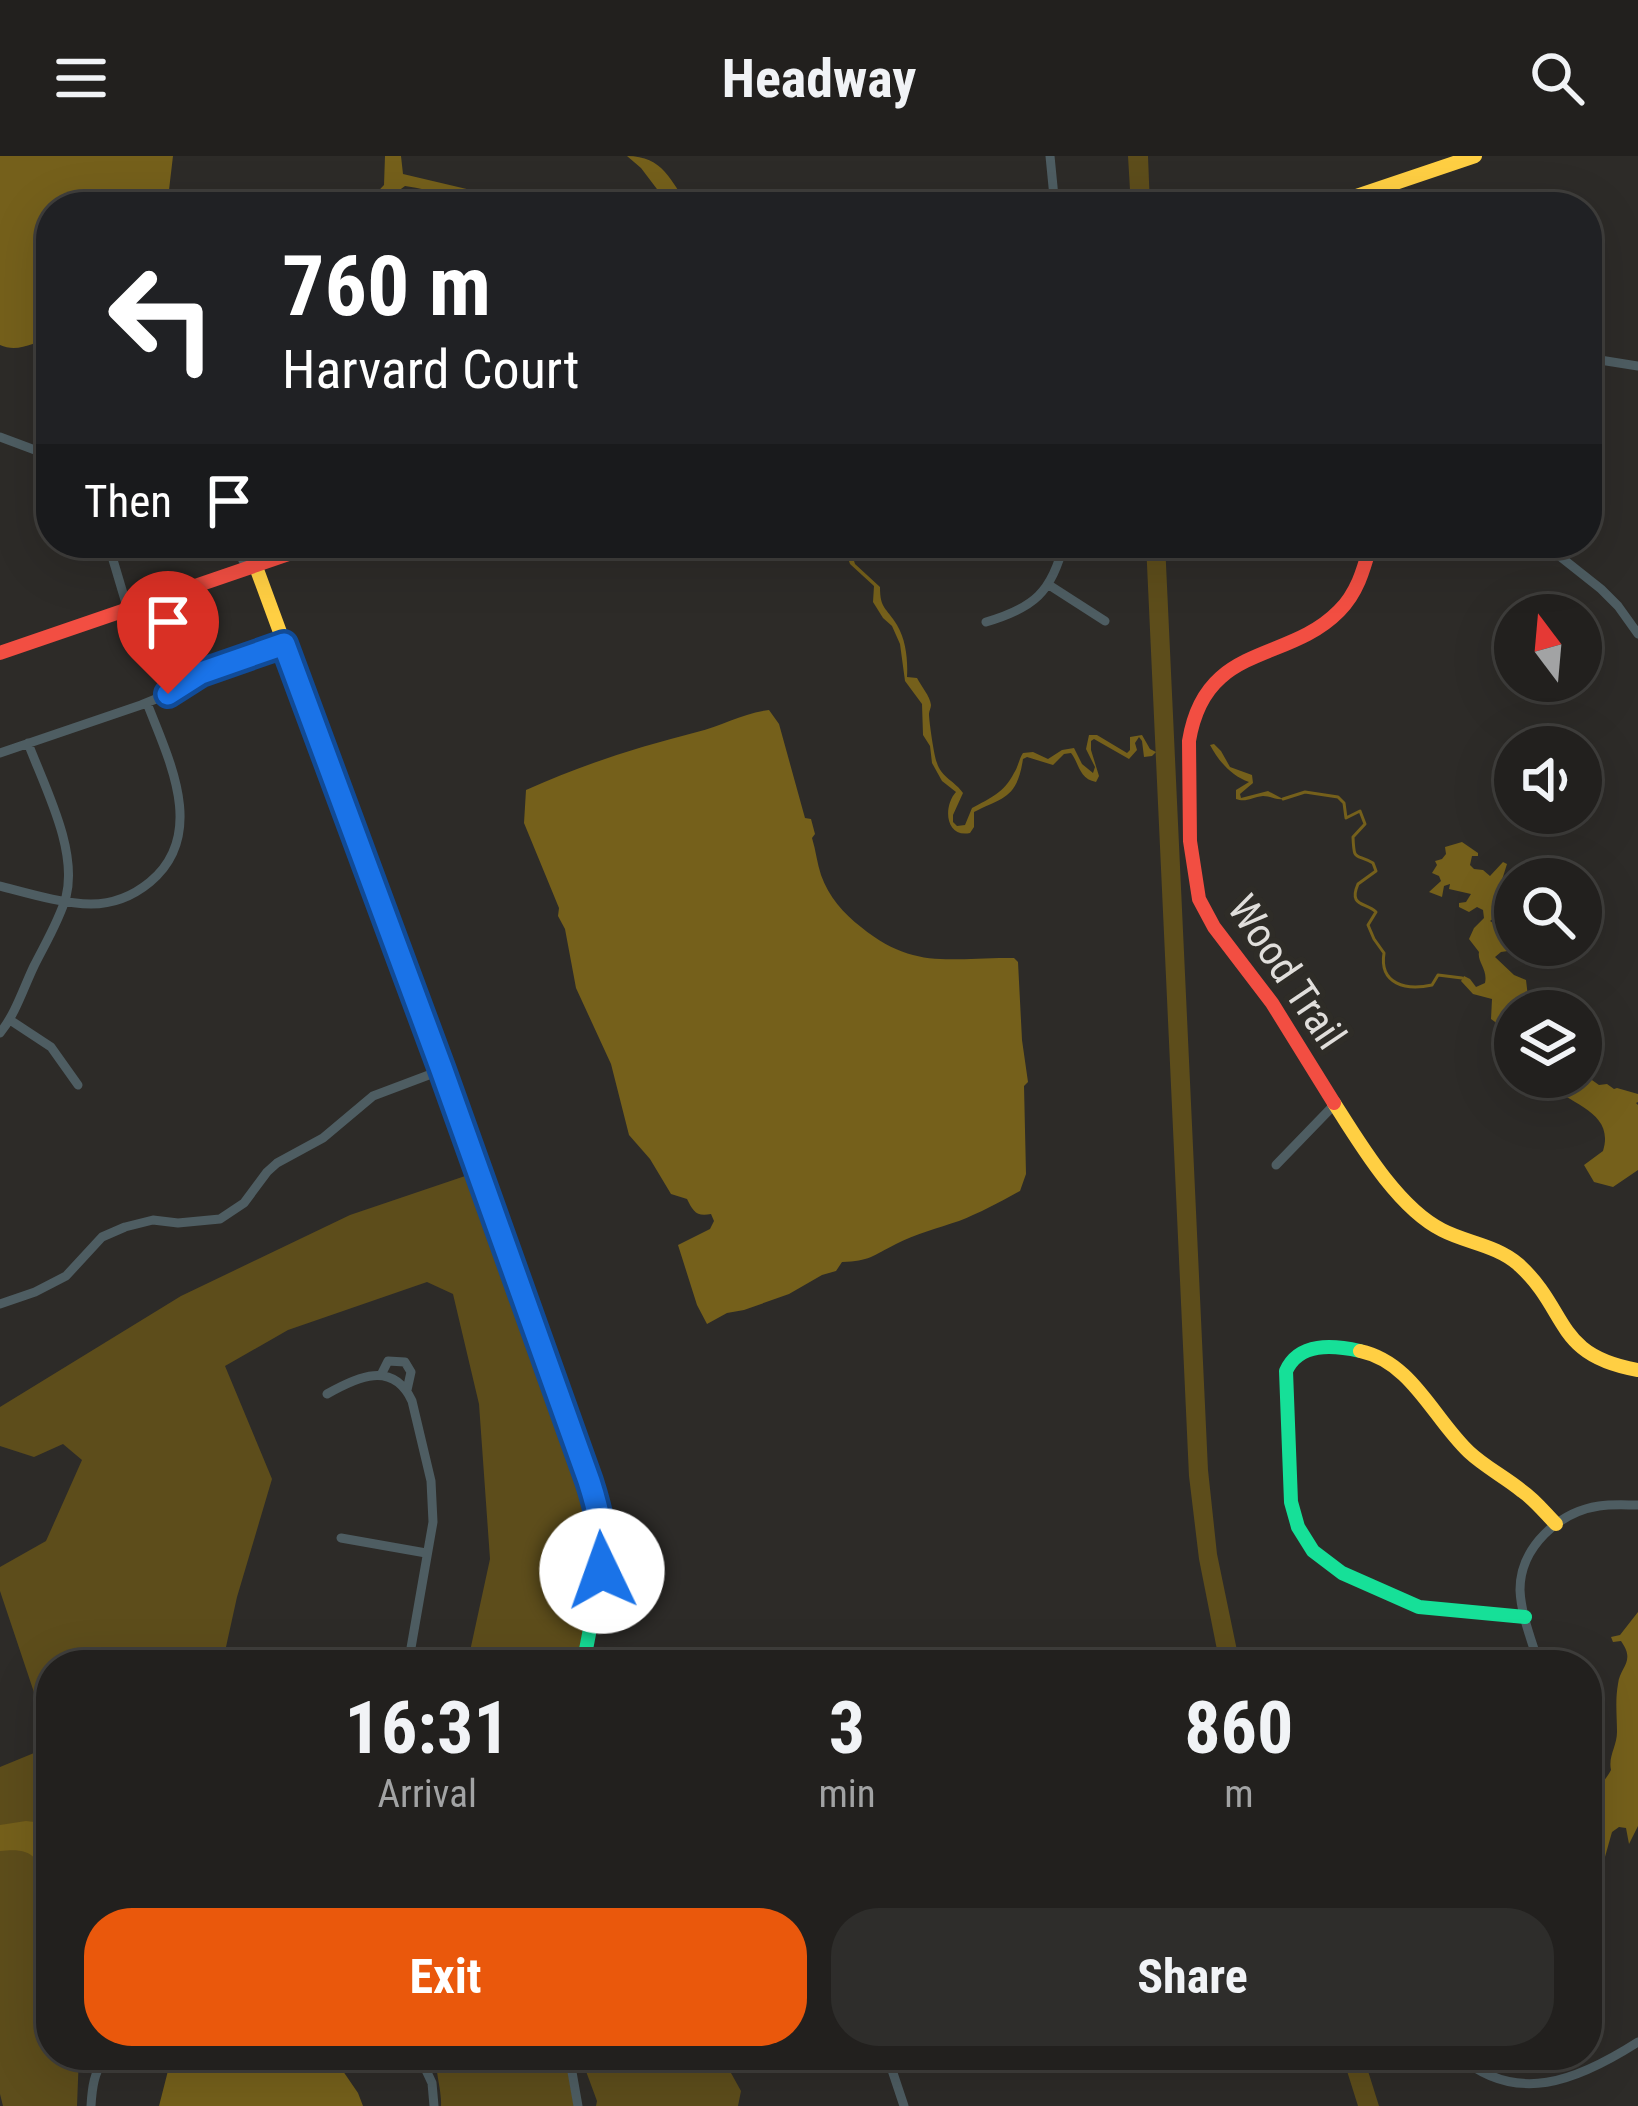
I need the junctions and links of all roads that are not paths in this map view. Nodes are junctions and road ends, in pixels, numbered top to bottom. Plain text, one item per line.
1 (1050, 156) edge
2 (1474, 156) edge
3 (1054, 192) edge
4 (1368, 192) edge
5 (1602, 360) edge
6 (1638, 366) edge
7 (0, 437) edge
8 (36, 450) edge
9 (112, 558) edge
10 (244, 558) edge
11 (279, 558) edge
12 (1061, 558) edge
13 (1369, 558) edge
14 (1563, 558) edge
15 (252, 568) junction
16 (1048, 585) junction
17 (128, 610) junction
18 (986, 622) dead end
19 (1106, 622) dead end
20 (1638, 634) edge
21 (284, 644) junction
22 (0, 653) edge
23 (147, 703) junction
24 (28, 743) junction
25 (0, 753) edge
26 (0, 886) edge
27 (65, 900) junction
28 (10, 1020) junction
29 (0, 1034) edge
30 (442, 1070) junction
31 (78, 1084) dead end
32 (1336, 1104) junction
33 (1276, 1165) dead end
34 (0, 1304) edge
35 (1638, 1370) edge
36 (381, 1375) junction
37 (407, 1390) junction
38 (327, 1394) dead end
39 (1638, 1505) edge
40 (1556, 1524) junction
41 (341, 1538) dead end
42 (426, 1553) junction
43 (1525, 1618) junction
44 (410, 1650) edge
45 (586, 1650) edge
46 (1535, 1650) edge
47 (1638, 2042) edge
48 (1602, 2066) edge
49 (97, 2070) edge
50 (426, 2070) edge
51 (572, 2070) edge
52 (892, 2070) edge
53 (1470, 2070) edge
54 (1595, 2070) edge
55 (91, 2106) edge
56 (434, 2106) edge
57 (578, 2106) edge
58 (904, 2106) edge

1 - 3 street
2 - 4 street
5 - 6 street
7 - 8 street
9 - 17 street
10 - 15 street
11 - 15 street
12 - 16 street
13 - 32 street, Wood Trail
14 - 20 street
15 - 17 street
15 - 21 street
16 - 18 street
16 - 19 street
17 - 22 street
21 - 23 street
21 - 30 street
23 - 24 street
23 - 27 street
24 - 25 street
24 - 27 street
26 - 27 street
27 - 28 street
28 - 29 street
28 - 31 street
30 - 34 street
30 - 45 street
32 - 33 street
32 - 35 street, Wood Trail
36 - 37 street
36 - 37 street
36 - 38 street
37 - 42 street
39 - 40 street
40 - 43 street
40 - 43 street
41 - 42 street
42 - 44 street
43 - 46 street
47 - 48 street
49 - 55 street
50 - 56 street
51 - 57 street
52 - 58 street
53 - 54 street

